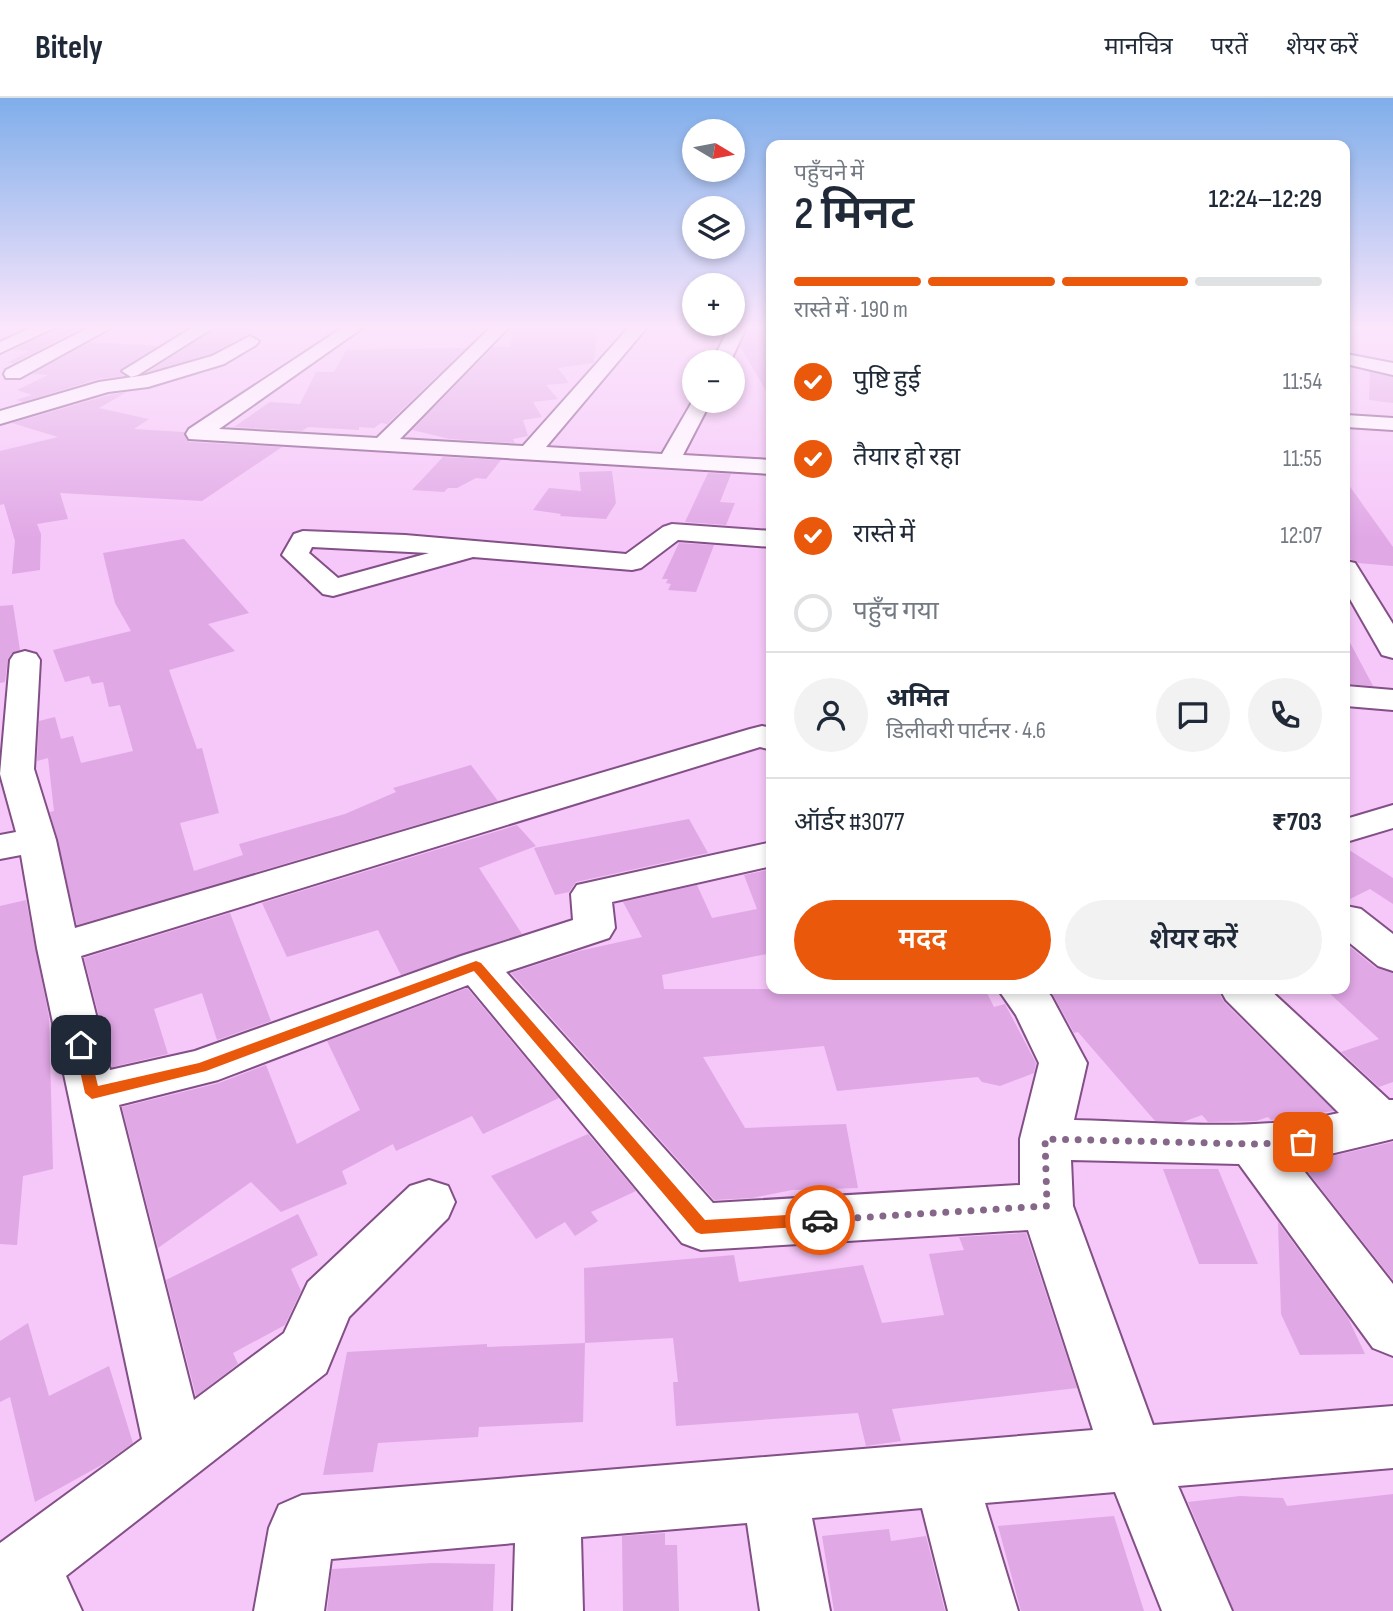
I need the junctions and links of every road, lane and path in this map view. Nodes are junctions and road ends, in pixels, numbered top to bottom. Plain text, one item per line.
1 (71, 397) edge
2 (253, 397) edge
3 (431, 397) edge
4 (579, 397) edge
5 (695, 413) edge
6 (0, 418) edge
7 (1350, 421) edge
8 (1393, 424) edge
9 (382, 445) junction
10 (531, 451) junction
11 (669, 461) junction
12 (766, 467) edge
13 (766, 539) edge
14 (471, 549) junction
15 (1350, 576) edge
16 (1393, 649) edge
17 (24, 660) dead end
18 (1350, 696) edge
19 (1393, 700) edge
20 (766, 738) edge
21 (1393, 816) edge
22 (1350, 830) edge
23 (19, 844) edge
24 (766, 855) edge
25 (1350, 922) edge
26 (58, 948) junction
27 (1393, 956) edge
28 (476, 966) junction
29 (1024, 994) edge
30 (1247, 994) edge
31 (92, 1093) junction
32 (1387, 1121) edge
33 (1045, 1139) junction
34 (1253, 1144) junction
35 (429, 1202) dead end
36 (1047, 1206) junction
37 (1393, 1329) edge
38 (1393, 1437) edge
39 (176, 1452) junction
40 (1134, 1459) junction
41 (945, 1475) junction
42 (774, 1489) junction
43 (548, 1507) junction
44 (23, 1588) edge
45 (289, 1611) edge
46 (548, 1611) edge
47 (794, 1611) edge
48 (983, 1611) edge
49 (1196, 1611) edge

1 - 6 street
2 - 9 street
3 - 9 street
4 - 10 street
5 - 11 street
7 - 8 street
9 - 10 street
10 - 11 street
11 - 12 street
13 - 14 street
14 - 14 street
15 - 16 street
17 - 23 street
18 - 19 street
20 - 26 street
21 - 22 street
23 - 26 street
24 - 28 street
25 - 27 street
26 - 31 street
28 - 31 street
28 - 36 street
29 - 33 street
30 - 32 street
31 - 39 street
32 - 34 street
33 - 34 street
33 - 36 street
34 - 37 street
35 - 39 street
36 - 40 street
38 - 40 street
39 - 44 street
40 - 41 street
40 - 49 street
41 - 42 street
41 - 48 street
42 - 43 street
42 - 47 street
43 - 45 street
43 - 46 street

